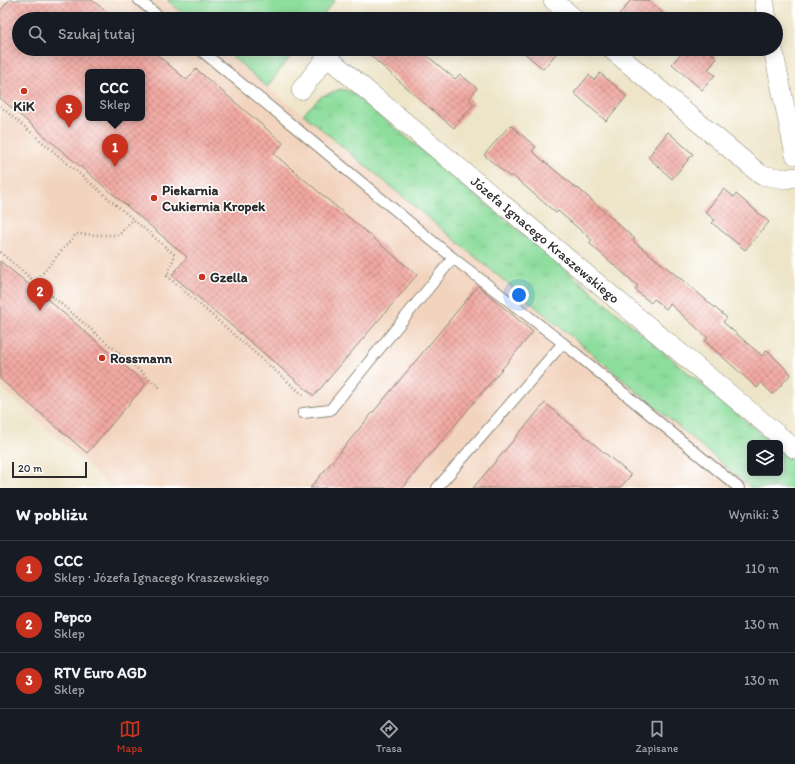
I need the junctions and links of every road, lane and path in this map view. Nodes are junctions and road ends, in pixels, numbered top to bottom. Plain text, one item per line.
1 (139, 0) edge
2 (553, 0) edge
3 (764, 0) edge
4 (154, 12) edge
5 (567, 12) edge
6 (767, 12) edge
7 (208, 56) edge
8 (619, 56) edge
9 (774, 56) edge
10 (301, 90) dead end
11 (0, 106) edge
12 (795, 155) edge
13 (795, 177) edge
14 (133, 219) junction
15 (0, 252) edge
16 (453, 258) junction
17 (36, 282) junction
18 (563, 342) junction
19 (160, 388) dead end
20 (303, 413) joint
21 (795, 449) edge
22 (437, 488) edge
23 (739, 488) edge

1 - 4 lane
2 - 5 street
3 - 6 street
7 - 16 lane
8 - 13 street
9 - 12 street
10 - 21 street, Józefa Ignacego Kraszewskiego
11 - 14 path
14 - 17 path
14 - 20 path
15 - 17 path
16 - 18 lane
16 - 20 lane
17 - 19 path
18 - 22 lane
18 - 23 lane

